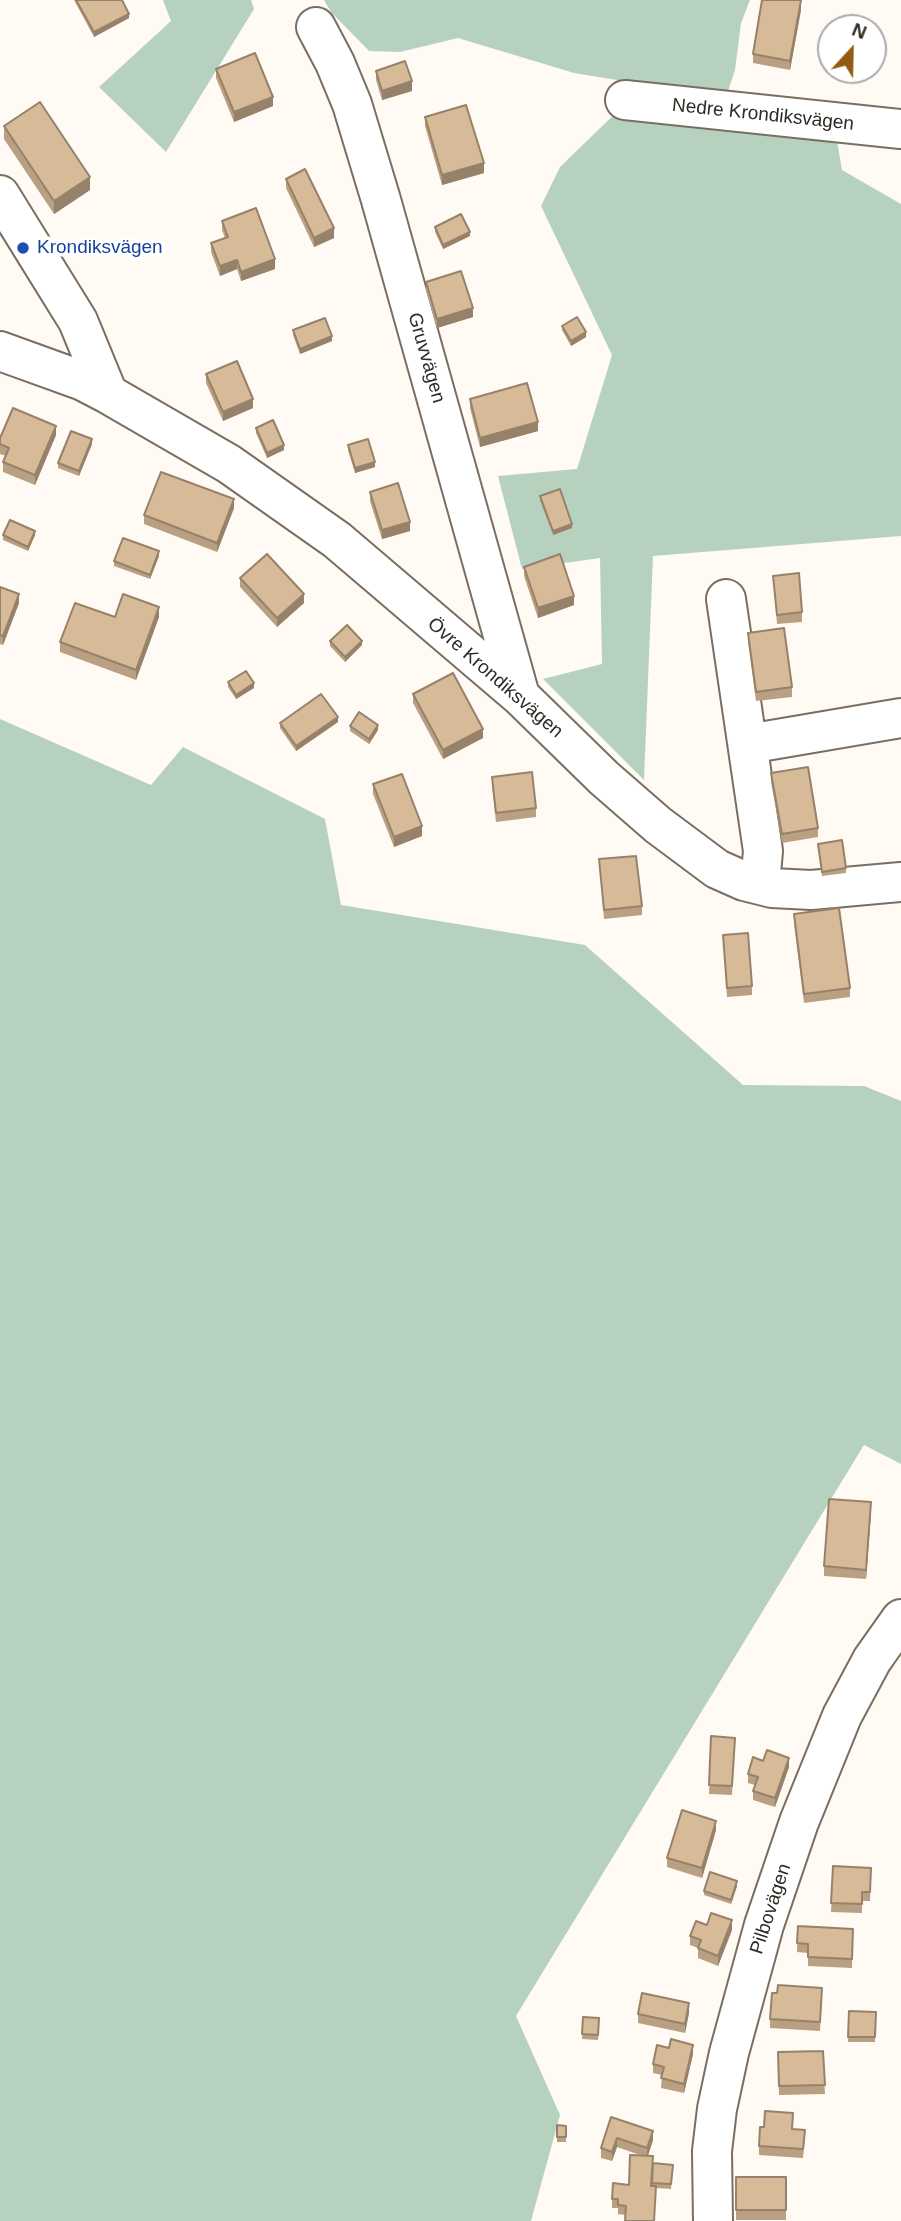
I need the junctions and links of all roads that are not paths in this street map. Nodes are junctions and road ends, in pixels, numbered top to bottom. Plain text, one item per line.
1 (316, 27) dead end
2 (625, 100) dead end
3 (901, 129) edge
4 (0, 195) edge
5 (0, 351) edge
6 (108, 394) junction
7 (726, 599) dead end
8 (520, 696) junction
9 (901, 718) edge
10 (748, 744) junction
11 (901, 882) edge
12 (760, 884) junction
13 (901, 1619) edge
14 (713, 2221) edge

1 - 8 street, Gruvvägen
2 - 3 street, Nedre Krondiksvägen
4 - 6 street
5 - 6 street, Övre Krondiksvägen
6 - 8 street, Övre Krondiksvägen
7 - 10 street
8 - 12 street, Övre Krondiksvägen
9 - 10 street
10 - 12 street
11 - 12 street, Övre Krondiksvägen
13 - 14 street, Pilbovägen

